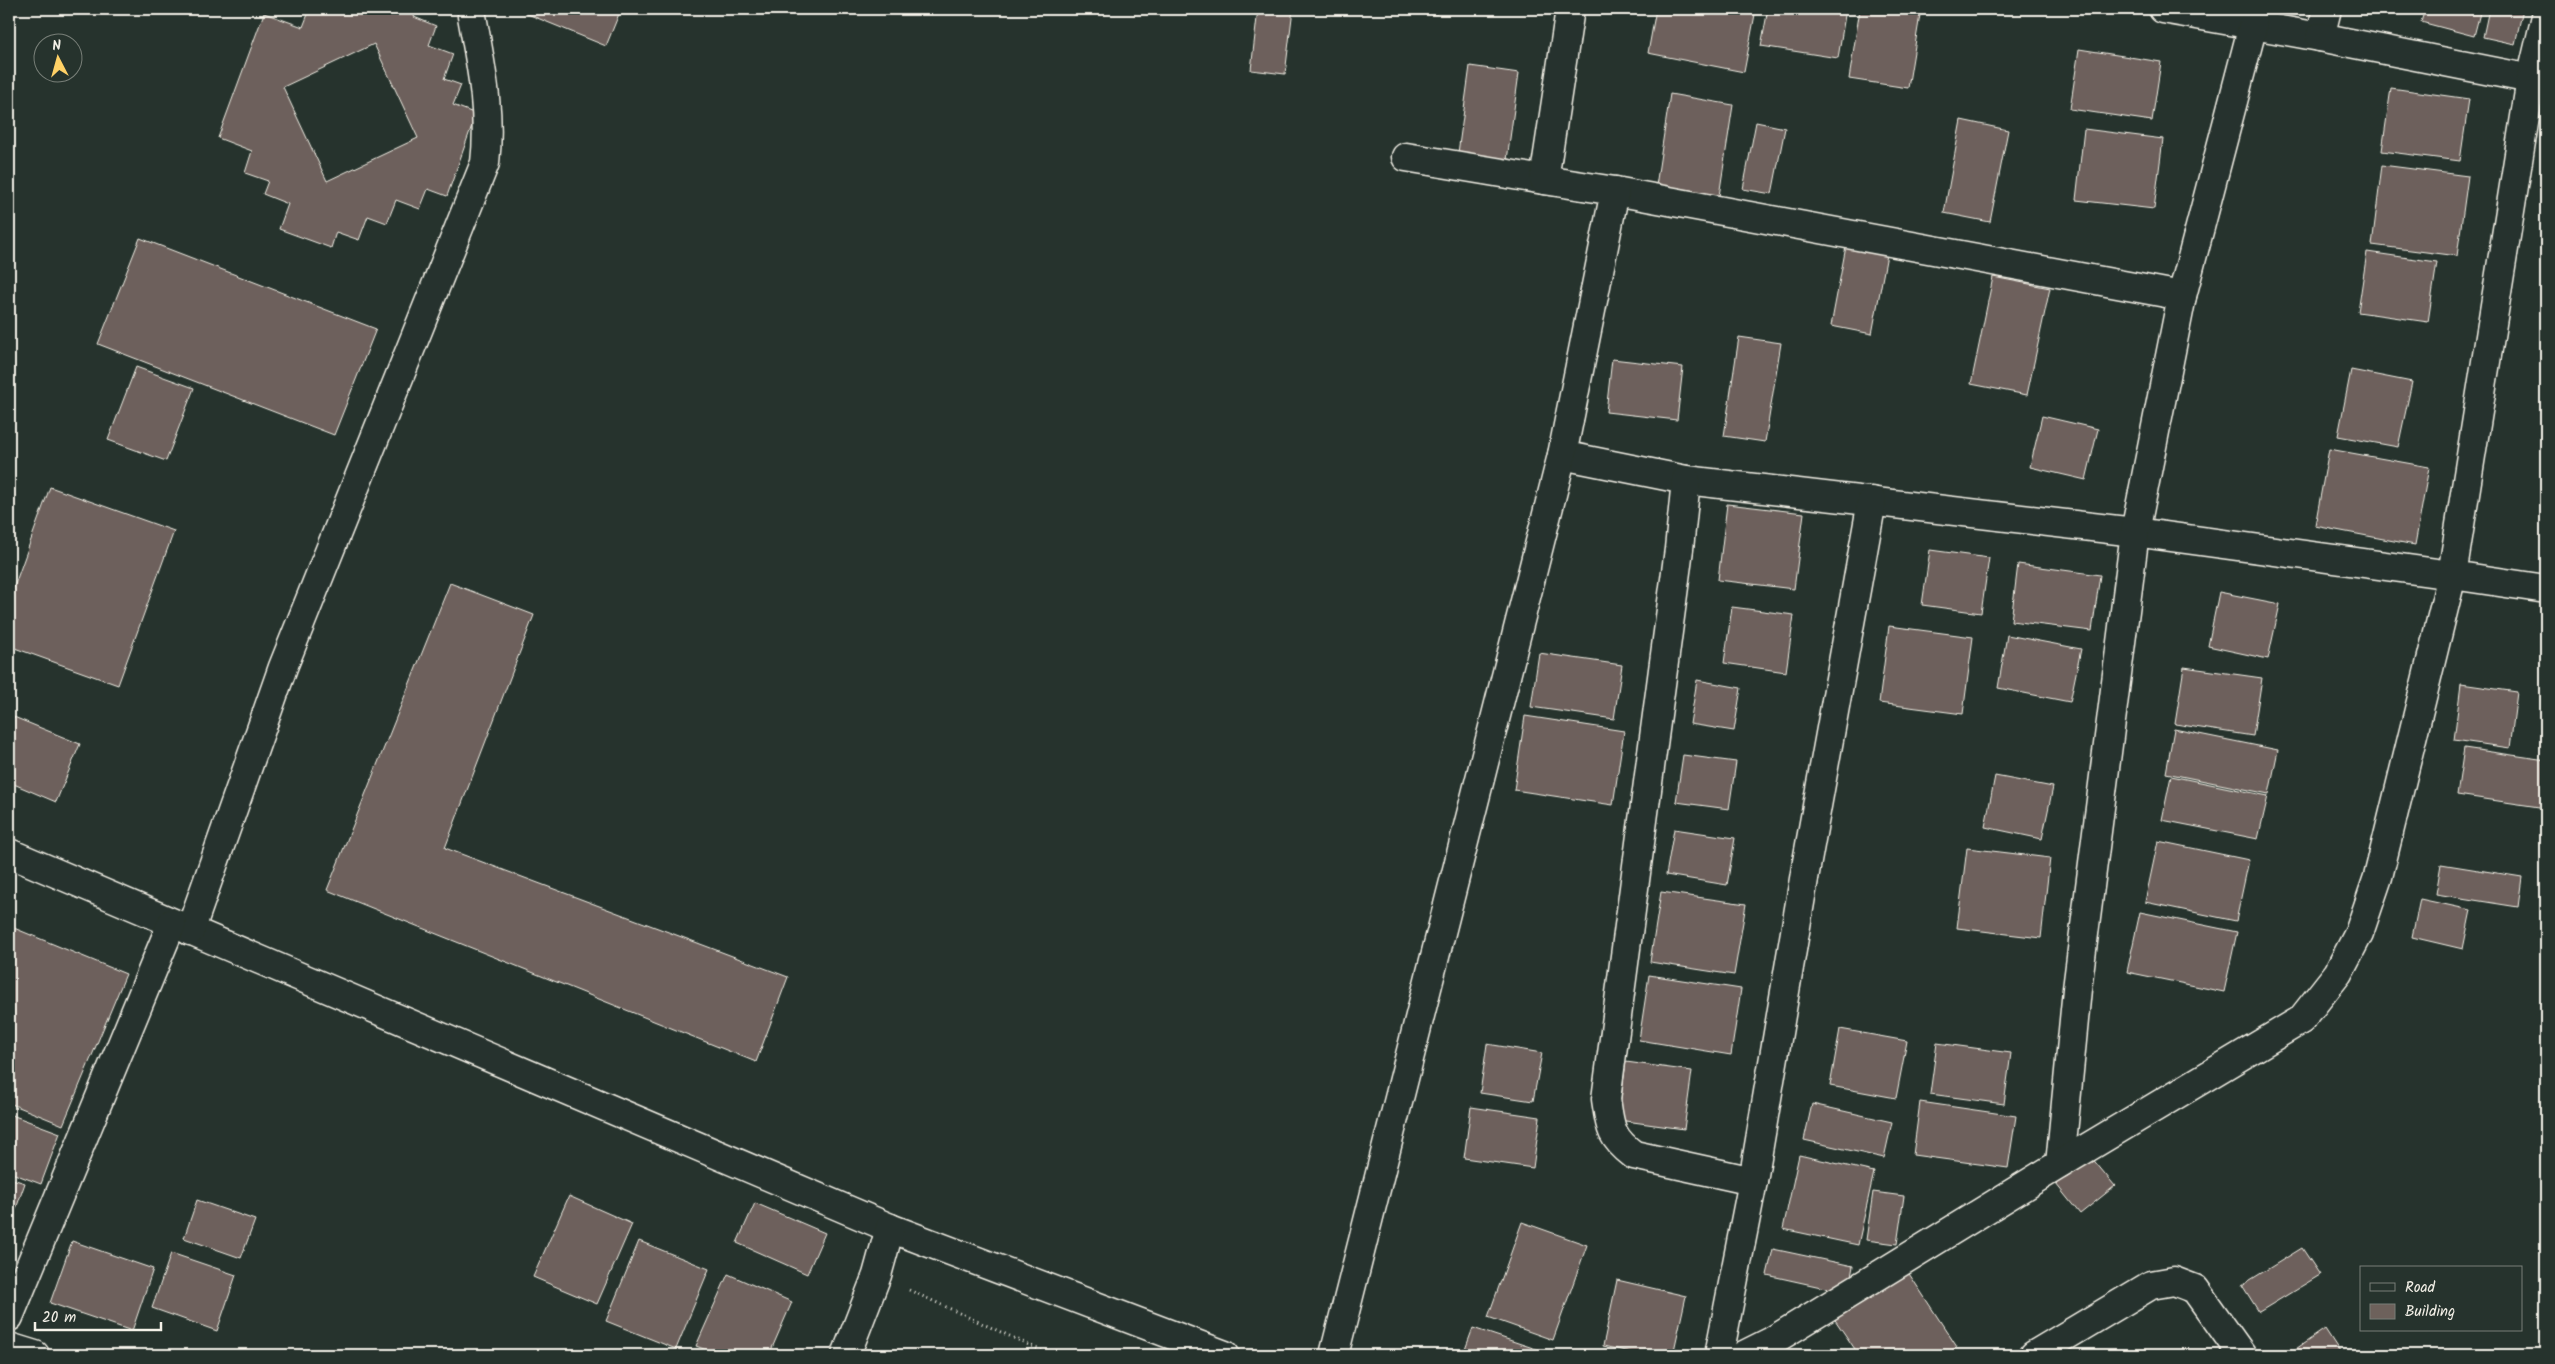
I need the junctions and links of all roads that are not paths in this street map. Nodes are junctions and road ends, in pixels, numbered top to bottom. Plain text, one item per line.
1 (1570, 9) edge
2 (2163, 9) edge
3 (2327, 9) edge
4 (472, 16) dead end
5 (2546, 16) edge
6 (2253, 25) junction
7 (2320, 37) junction
8 (2539, 81) edge
9 (1406, 157) dead end
10 (1544, 180) junction
11 (1615, 190) junction
12 (2182, 296) junction
13 (1562, 456) junction
14 (1686, 480) junction
15 (1872, 501) junction
16 (2135, 532) junction
17 (2452, 575) junction
18 (2546, 589) edge
19 (9, 853) edge
20 (181, 927) junction
21 (2060, 1164) junction
22 (1753, 1181) junction
23 (890, 1228) junction
24 (9, 1317) edge
25 (9, 1348) edge
26 (1778, 1348) edge
27 (35, 1355) edge
28 (846, 1355) edge
29 (1225, 1355) edge
30 (1334, 1355) edge
31 (1719, 1355) edge
32 (1744, 1355) edge
33 (2034, 1355) edge
34 (2242, 1355) edge

1 - 10 street
2 - 6 street
3 - 7 street
4 - 20 street
5 - 8 street
6 - 7 street
6 - 12 street
7 - 8 street
8 - 17 street
9 - 10 street
10 - 11 street
11 - 12 street
11 - 13 street
12 - 16 street
13 - 14 street
13 - 30 street
14 - 15 street
14 - 22 street
15 - 16 street
15 - 22 street
16 - 17 street
16 - 21 street
17 - 18 street
17 - 21 street
19 - 20 street
20 - 23 street
20 - 24 street
21 - 26 street
22 - 31 street
23 - 28 street
23 - 29 street
25 - 27 street
26 - 32 street
33 - 34 street

